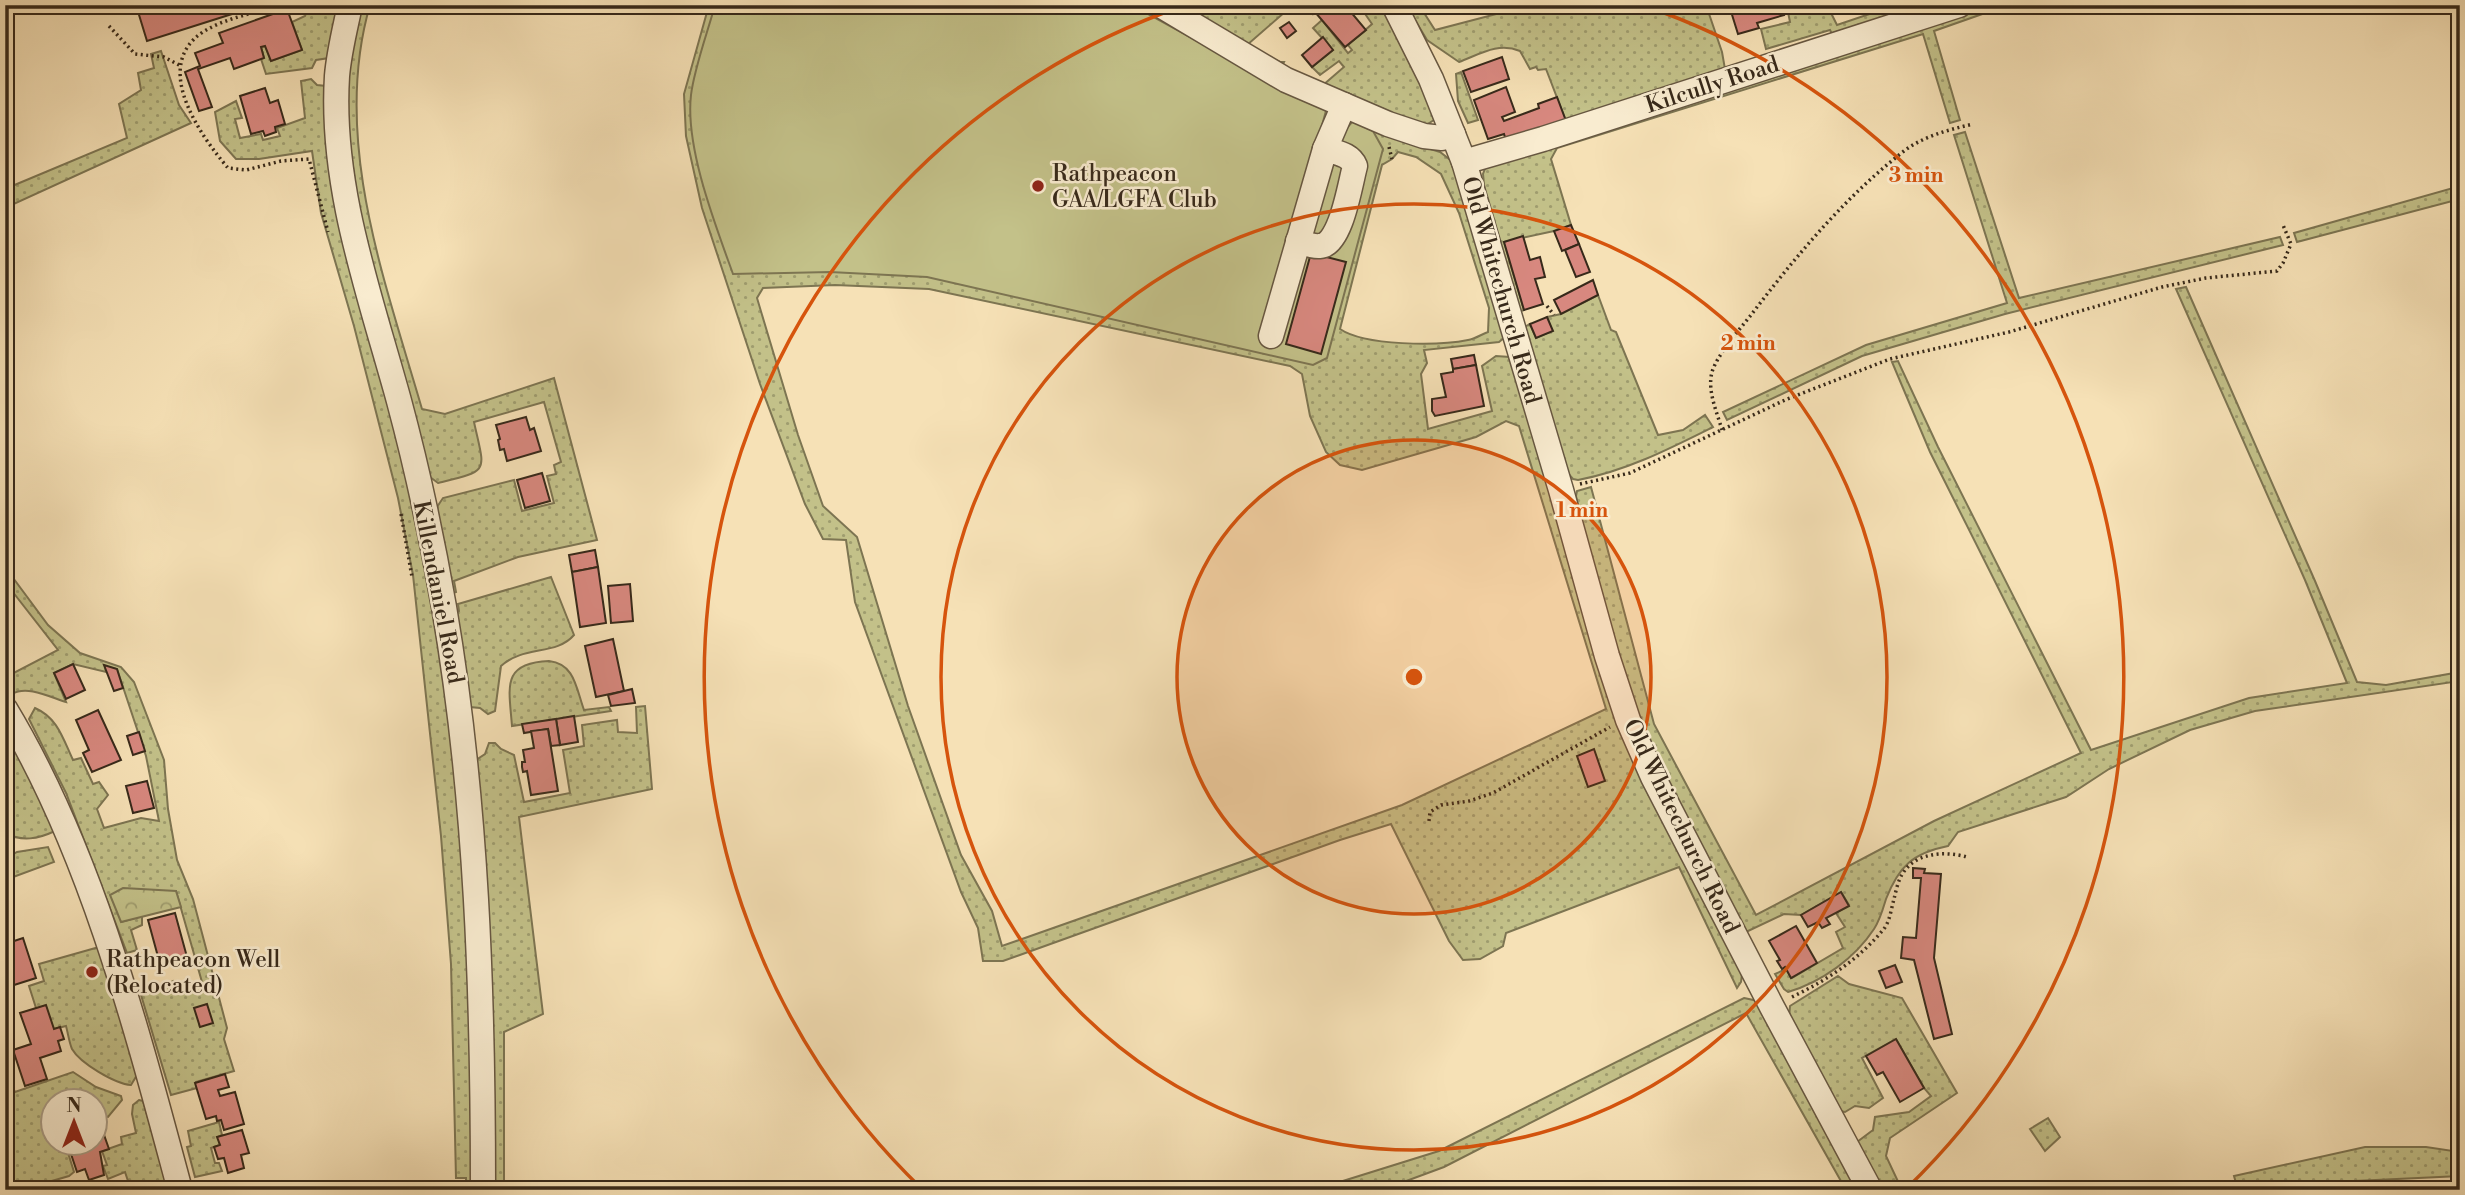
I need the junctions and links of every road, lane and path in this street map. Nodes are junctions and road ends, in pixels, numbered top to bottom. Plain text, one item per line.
1 (280, 5) edge
2 (350, 5) edge
3 (1160, 5) edge
4 (1394, 5) edge
5 (1959, 5) edge
6 (110, 26) dead end
7 (181, 66) junction
8 (1344, 105) junction
9 (1973, 124) dead end
10 (1453, 134) junction
11 (1325, 149) junction
12 (1465, 162) junction
13 (2283, 225) dead end
14 (331, 240) dead end
15 (1298, 241) junction
16 (1547, 306) dead end
17 (1554, 315) dead end
18 (1271, 335) dead end
19 (1722, 430) junction
20 (1579, 485) dead end
21 (401, 509) dead end
22 (412, 577) dead end
23 (5, 709) edge
24 (1612, 726) dead end
25 (1429, 821) dead end
26 (1967, 857) dead end
27 (1801, 992) dead end
28 (180, 1190) edge
29 (483, 1190) edge
30 (1870, 1190) edge

1 - 7 path
2 - 29 street, Killendaniel Road
3 - 8 street
4 - 10 street, Old Whitechurch Road
5 - 12 street, Kilcully Road
6 - 7 path
7 - 14 path
8 - 10 street
8 - 11 street
9 - 19 path
10 - 12 street, Old Whitechurch Road
11 - 15 street
11 - 15 street
12 - 30 street, Old Whitechurch Road
13 - 19 path
15 - 18 street
16 - 17 path
19 - 20 path
21 - 22 path
23 - 28 street
24 - 25 path
26 - 27 path

